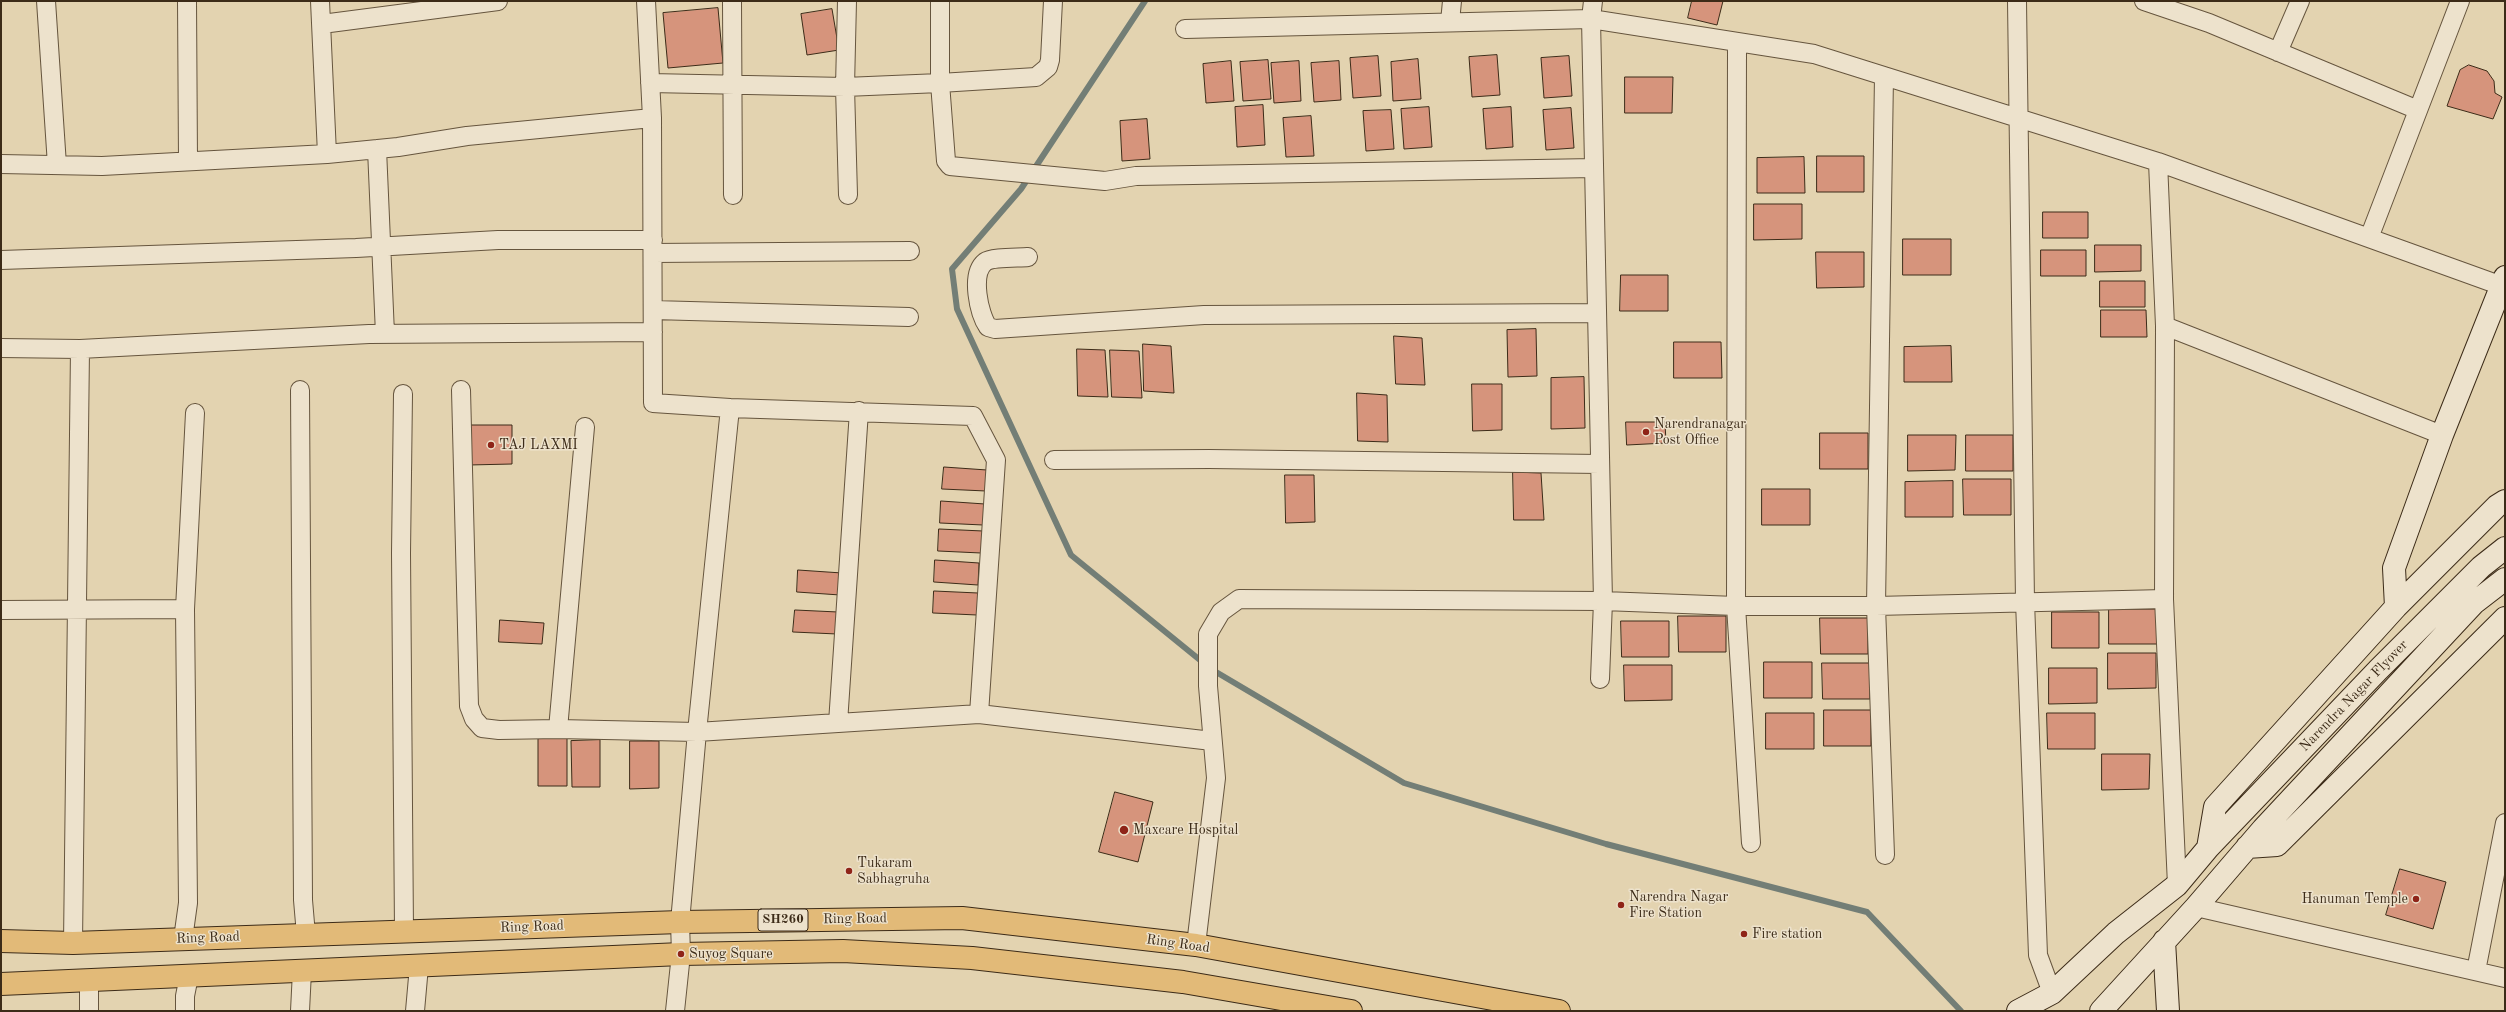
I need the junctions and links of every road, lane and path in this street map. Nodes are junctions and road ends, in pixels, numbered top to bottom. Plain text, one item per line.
1 (46, 1) edge
2 (187, 1) edge
3 (320, 1) edge
4 (498, 1) edge
5 (646, 1) edge
6 (732, 1) edge
7 (847, 1) edge
8 (940, 1) edge
9 (1053, 1) edge
10 (1452, 1) edge
11 (1593, 1) edge
12 (2017, 1) edge
13 (2144, 1) edge
14 (2300, 1) edge
15 (2460, 1) edge
16 (453, 4) edge
17 (1591, 19) junction
18 (1450, 22) junction
19 (322, 24) junction
20 (1185, 29) dead end
21 (1737, 42) junction
22 (2278, 52) junction
23 (1884, 76) junction
24 (650, 83) junction
25 (940, 83) junction
26 (733, 84) junction
27 (845, 87) junction
28 (2418, 110) junction
29 (652, 118) junction
30 (2018, 118) junction
31 (377, 149) junction
32 (327, 154) junction
33 (188, 162) junction
34 (2158, 162) junction
35 (1, 164) edge
36 (57, 165) junction
37 (1594, 168) junction
38 (733, 195) dead end
39 (848, 195) dead end
40 (2369, 238) junction
41 (653, 246) junction
42 (382, 247) junction
43 (910, 251) dead end
44 (1028, 257) dead end
45 (1, 260) edge
46 (2503, 281) edge
47 (653, 310) junction
48 (1597, 313) junction
49 (909, 317) dead end
50 (2165, 326) junction
51 (654, 332) junction
52 (386, 334) junction
53 (1, 348) edge
54 (80, 349) junction
55 (300, 390) dead end
56 (461, 390) dead end
57 (403, 394) dead end
58 (730, 408) junction
59 (859, 411) junction
60 (194, 413) dead end
61 (585, 427) dead end
62 (2442, 435) junction
63 (1054, 460) dead end
64 (1600, 464) junction
65 (2505, 501) edge
66 (2505, 548) edge
67 (2505, 579) edge
68 (2164, 599) junction
69 (1603, 601) junction
70 (2025, 601) junction
71 (1736, 606) junction
72 (1876, 606) junction
73 (2396, 607) junction
74 (78, 608) junction
75 (185, 609) junction
76 (1, 610) edge
77 (2505, 618) edge
78 (1600, 679) dead end
79 (978, 714) junction
80 (838, 723) junction
81 (558, 729) junction
82 (697, 732) junction
83 (1212, 741) junction
84 (2505, 823) edge
85 (1751, 843) dead end
86 (2247, 847) junction
87 (2208, 848) junction
88 (1885, 855) dead end
89 (2177, 885) junction
90 (2196, 907) junction
91 (680, 922) junction
92 (404, 931) junction
93 (306, 935) junction
94 (183, 939) junction
95 (1, 941) edge
96 (2164, 942) junction
97 (73, 943) junction
98 (1196, 945) junction
99 (681, 954) junction
100 (419, 966) junction
101 (302, 971) junction
102 (2476, 971) junction
103 (189, 976) junction
104 (2505, 978) edge
105 (89, 980) junction
106 (1, 984) edge
107 (2049, 1002) edge
108 (89, 1011) edge
109 (185, 1011) edge
110 (300, 1011) edge
111 (415, 1011) edge
112 (675, 1011) edge
113 (1351, 1011) edge
114 (1559, 1011) edge
115 (2018, 1011) edge
116 (2101, 1011) edge
117 (2168, 1011) edge

1 - 36 street
2 - 33 street
3 - 19 street
4 - 16 street
5 - 24 street
6 - 26 street
7 - 27 street
8 - 25 street
9 - 25 street
10 - 18 street
11 - 17 street
12 - 30 street
13 - 22 street
14 - 22 street
15 - 28 street
16 - 19 street
17 - 18 street
17 - 21 street
17 - 37 street
18 - 20 street
19 - 32 street
21 - 23 street
21 - 71 street
22 - 28 street
23 - 30 street
23 - 72 street
24 - 26 street
24 - 29 street
25 - 27 street
25 - 37 street
26 - 27 street
26 - 38 street
27 - 39 street
28 - 40 street
29 - 31 street
29 - 41 street
30 - 34 street
30 - 70 street
31 - 32 street
31 - 42 street
32 - 33 street
33 - 36 street
34 - 40 street
34 - 50 street
35 - 36 street
37 - 48 street
40 - 46 street
41 - 42 street
41 - 43 street
41 - 47 street
42 - 45 street
42 - 52 street
44 - 48 street
46 - 62 main road
47 - 49 street
47 - 51 street
48 - 64 street
50 - 62 street
50 - 68 street
51 - 52 street
51 - 58 street
52 - 54 street
53 - 54 street
54 - 74 street
55 - 93 street
56 - 81 street
57 - 92 street
58 - 59 street
58 - 82 street
59 - 79 street
59 - 80 street
60 - 75 street
61 - 81 street
62 - 73 main road
63 - 64 street
64 - 69 street
65 - 73 main road
66 - 87 main road, Narendra Nagar Flyover
67 - 86 main road, Narendra Nagar Flyover
68 - 70 street
68 - 89 street
69 - 71 street
69 - 78 street
69 - 83 street
70 - 72 street
70 - 107 street
71 - 72 street
71 - 85 street
72 - 88 street
73 - 87 main road
74 - 75 street
74 - 76 street
74 - 97 street
75 - 94 street
77 - 86 main road
79 - 80 street
79 - 83 street
80 - 82 street
81 - 82 street
82 - 91 street
83 - 98 street
84 - 102 street
86 - 90 main road, Narendra Nagar Flyover
87 - 89 main road, Narendra Nagar Flyover
89 - 107 main road, Narendra Nagar Flyover
90 - 96 main road, Narendra Nagar Flyover
90 - 102 street
91 - 92 highway, Ring Road / SH260
91 - 98 highway, Ring Road / SH260
91 - 99 street
92 - 93 highway, Ring Road / SH260
93 - 94 highway, Ring Road / SH260
94 - 97 highway, Ring Road / SH260
95 - 97 highway, Ring Road / SH260
96 - 116 main road, Narendra Nagar Flyover
96 - 117 main road
98 - 114 highway, Ring Road / SH260
99 - 100 highway, SH260
99 - 112 street
99 - 113 highway, SH260
100 - 101 highway, SH260
100 - 111 street
101 - 103 highway, SH260
101 - 110 street
102 - 104 street
103 - 105 highway, SH260
103 - 109 street
105 - 106 highway, SH260
105 - 108 street
107 - 115 main road, Narendra Nagar Flyover

